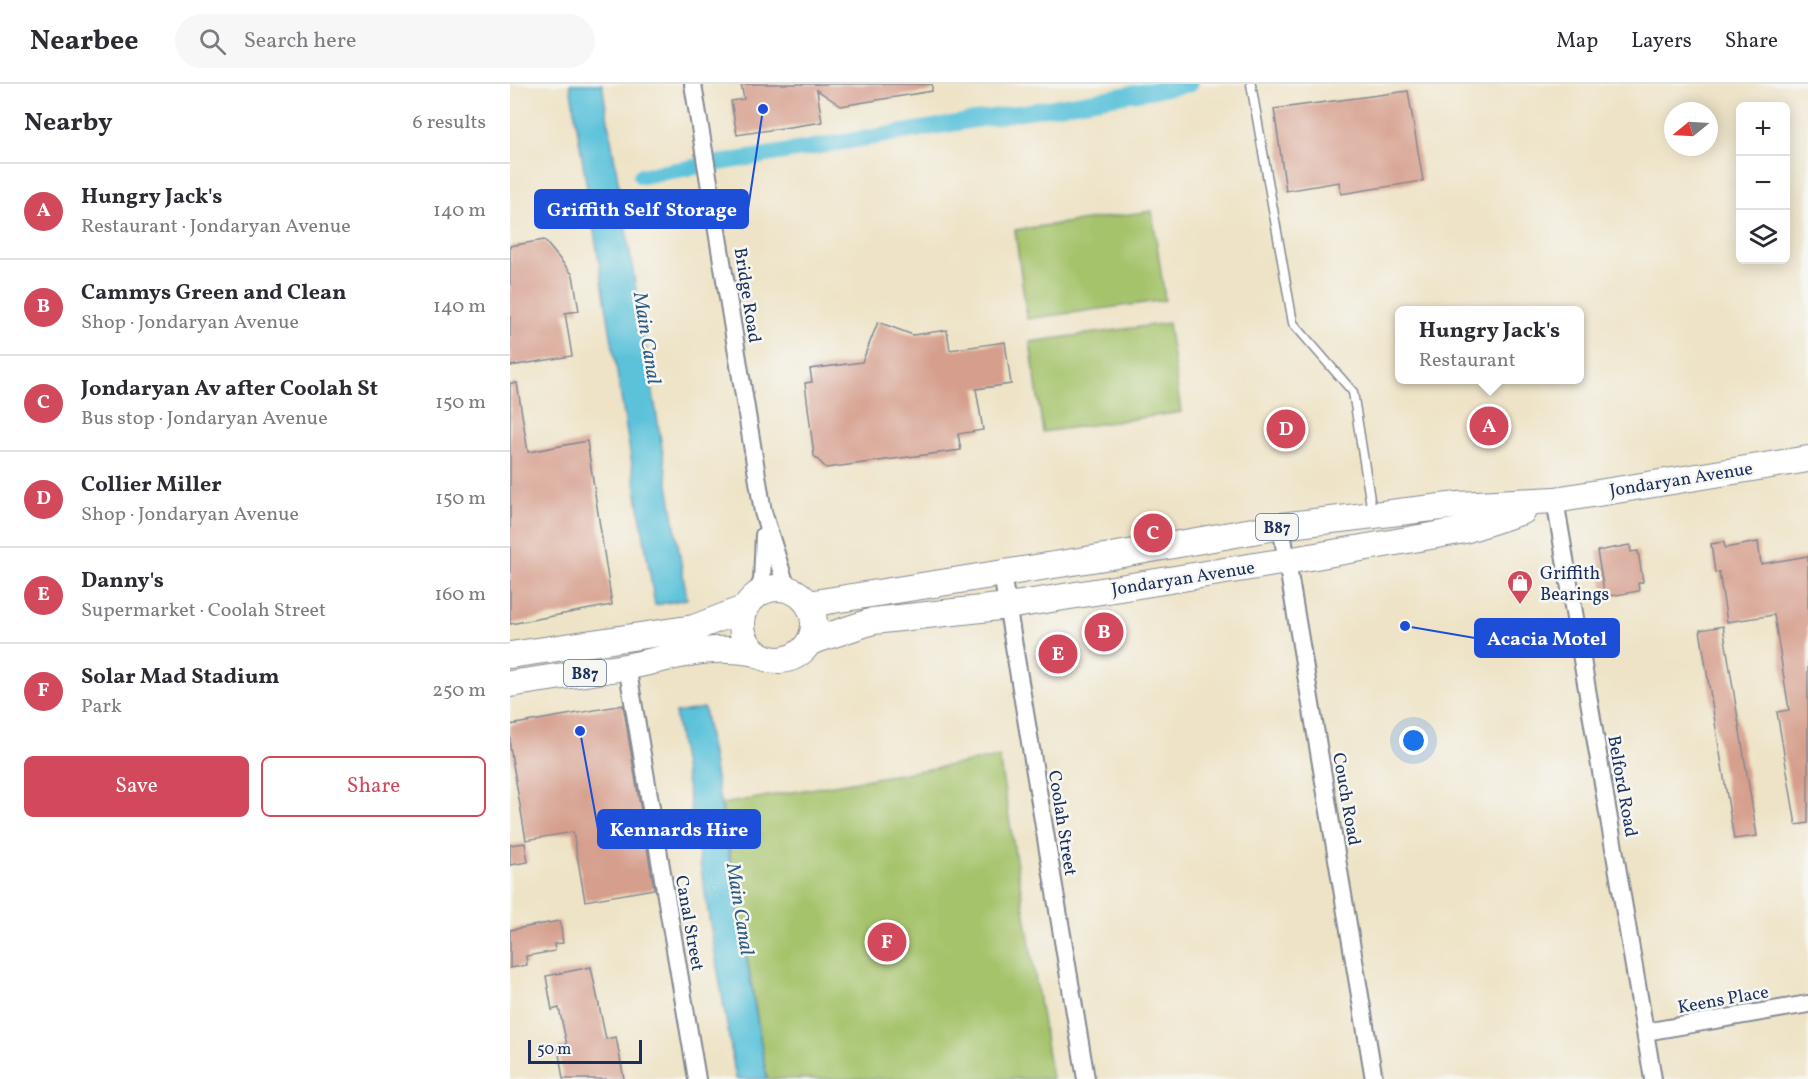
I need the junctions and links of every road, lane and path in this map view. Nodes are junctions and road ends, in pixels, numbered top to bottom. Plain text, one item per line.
1 (693, 84) edge
2 (1251, 87) edge
3 (1808, 459) edge
4 (1555, 500) junction
5 (763, 512) junction
6 (1372, 515) junction
7 (1281, 526) junction
8 (1287, 561) junction
9 (1002, 574) junction
10 (787, 589) junction
11 (750, 603) junction
12 (808, 604) junction
13 (1008, 606) junction
14 (696, 638) junction
15 (810, 642) junction
16 (657, 646) junction
17 (757, 653) junction
18 (510, 655) edge
19 (627, 666) junction
20 (510, 684) edge
21 (1808, 1004) edge
22 (1645, 1032) junction
23 (697, 1079) edge
24 (1086, 1079) edge
25 (1374, 1079) edge
26 (1653, 1079) edge

1 - 5 street, Bridge Road
2 - 6 lane
3 - 4 main road, Jondaryan Avenue / B87
4 - 6 main road, Jondaryan Avenue / B87
4 - 8 main road, Jondaryan Avenue / B87
4 - 22 street, Belford Road
5 - 10 street, Bridge Road
5 - 11 street, Bridge Road
6 - 7 main road, Jondaryan Avenue / B87
7 - 8 street, Couch Road
7 - 9 main road, Jondaryan Avenue / B87
8 - 13 main road, Jondaryan Avenue / B87
8 - 25 street, Couch Road
9 - 12 main road, Jondaryan Avenue / B87
9 - 13 street, Coolah Street
10 - 11 main road, B87
10 - 12 main road
11 - 14 main road, B87
11 - 17 main road
12 - 15 main road
13 - 15 main road, Jondaryan Avenue / B87
13 - 24 street, Coolah Street
14 - 16 main road, B87
14 - 17 main road, B87
15 - 17 main road, B87
16 - 18 main road, B87
16 - 19 main road, B87
19 - 20 main road, B87
19 - 23 street, Canal Street
21 - 22 street, Keens Place
22 - 26 street, Belford Road

